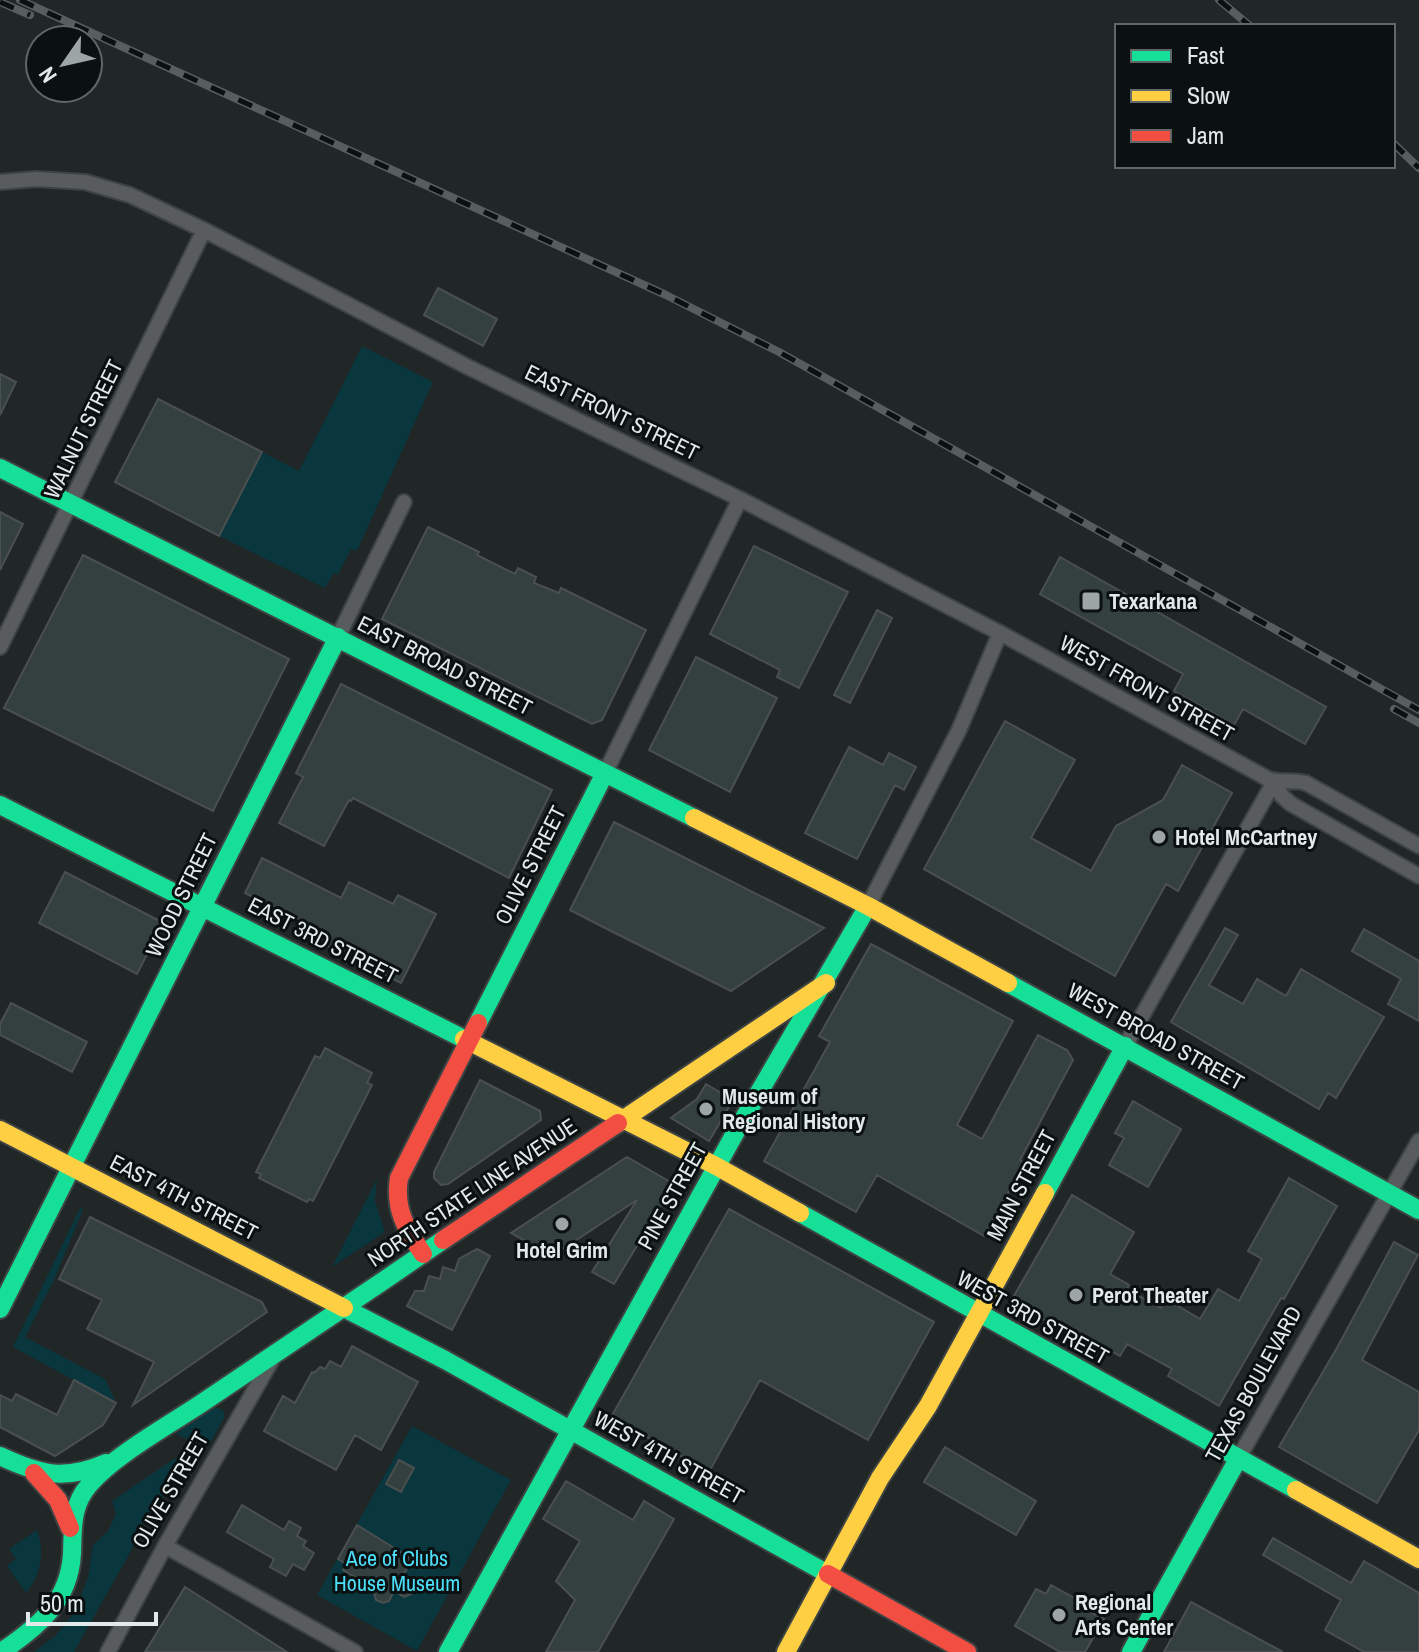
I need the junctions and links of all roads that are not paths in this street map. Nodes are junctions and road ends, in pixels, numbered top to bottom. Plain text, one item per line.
1 (0, 182) edge
2 (204, 230) junction
3 (0, 468) edge
4 (740, 499) junction
5 (404, 502) dead end
6 (71, 505) junction
7 (1000, 633) junction
8 (338, 637) junction
9 (0, 647) edge
10 (605, 773) junction
11 (1274, 782) junction
12 (0, 805) edge
13 (1419, 846) edge
14 (1419, 876) edge
15 (203, 906) junction
16 (868, 906) junction
17 (826, 983) junction
18 (467, 1040) junction
19 (1125, 1046) junction
20 (623, 1119) junction
21 (0, 1130) edge
22 (1419, 1141) edge
23 (716, 1166) junction
24 (73, 1167) junction
25 (1390, 1194) junction
26 (1419, 1210) edge
27 (423, 1254) junction
28 (346, 1306) junction
29 (0, 1309) edge
30 (979, 1314) junction
31 (275, 1354) junction
32 (570, 1429) junction
33 (144, 1442) junction
34 (0, 1456) edge
35 (1238, 1459) junction
36 (34, 1473) junction
37 (70, 1528) junction
38 (165, 1546) junction
39 (1419, 1559) edge
40 (829, 1573) junction
41 (1, 1652) edge
42 (108, 1652) edge
43 (355, 1652) edge
44 (448, 1652) edge
45 (786, 1652) edge
46 (967, 1652) edge
47 (1131, 1652) edge

1 - 2 street, EAST FRONT STREET
2 - 4 street, EAST FRONT STREET
2 - 6 street, WALNUT STREET
3 - 6 street, EAST BROAD STREET
4 - 7 street, EAST FRONT STREET
4 - 10 street, OLIVE STREET
5 - 8 street, WOOD STREET
6 - 8 street, EAST BROAD STREET
6 - 9 street, WALNUT STREET
7 - 11 street, WEST FRONT STREET
7 - 16 street, PINE STREET
8 - 10 street, EAST BROAD STREET
8 - 15 street, WOOD STREET
10 - 16 street, EAST BROAD STREET
10 - 18 street, OLIVE STREET
11 - 13 street, WEST FRONT STREET
11 - 14 street, WEST FRONT STREET
11 - 19 street, MAIN STREET
12 - 15 street, EAST 3RD STREET
15 - 18 street, EAST 3RD STREET
15 - 24 street, WOOD STREET
16 - 17 street, PINE STREET
16 - 19 street, WEST BROAD STREET
17 - 20 street, NORTH STATE LINE AVENUE
17 - 23 street, PINE STREET
18 - 20 street, EAST 3RD STREET
18 - 27 street, OLIVE STREET
19 - 25 street, WEST BROAD STREET
19 - 30 street, MAIN STREET
20 - 23 street, WEST 3RD STREET
20 - 27 street, NORTH STATE LINE AVENUE
21 - 24 street, EAST 4TH STREET
22 - 25 street, TEXAS BOULEVARD
23 - 30 street, WEST 3RD STREET
23 - 32 street, PINE STREET
24 - 28 street, EAST 4TH STREET
24 - 29 street, WOOD STREET
25 - 26 street, WEST BROAD STREET
25 - 35 street, TEXAS BOULEVARD
27 - 28 street, NORTH STATE LINE AVENUE
28 - 31 street, NORTH STATE LINE AVENUE
28 - 32 street, WEST 4TH STREET
30 - 35 street, WEST 3RD STREET
30 - 40 street, MAIN STREET
31 - 33 street, NORTH STATE LINE AVENUE
31 - 38 street, OLIVE STREET
32 - 40 street, WEST 4TH STREET
32 - 44 street, PINE STREET
33 - 36 street, NORTH STATE LINE AVENUE
33 - 37 street, NORTH STATE LINE AVENUE
34 - 36 street, NORTH STATE LINE AVENUE
35 - 39 street, WEST 3RD STREET
35 - 47 street, TEXAS BOULEVARD
36 - 37 street
37 - 41 street, NORTH STATE LINE AVENUE
38 - 42 street, OLIVE STREET
38 - 43 street
40 - 45 street, MAIN STREET
40 - 46 street, WEST 4TH STREET

